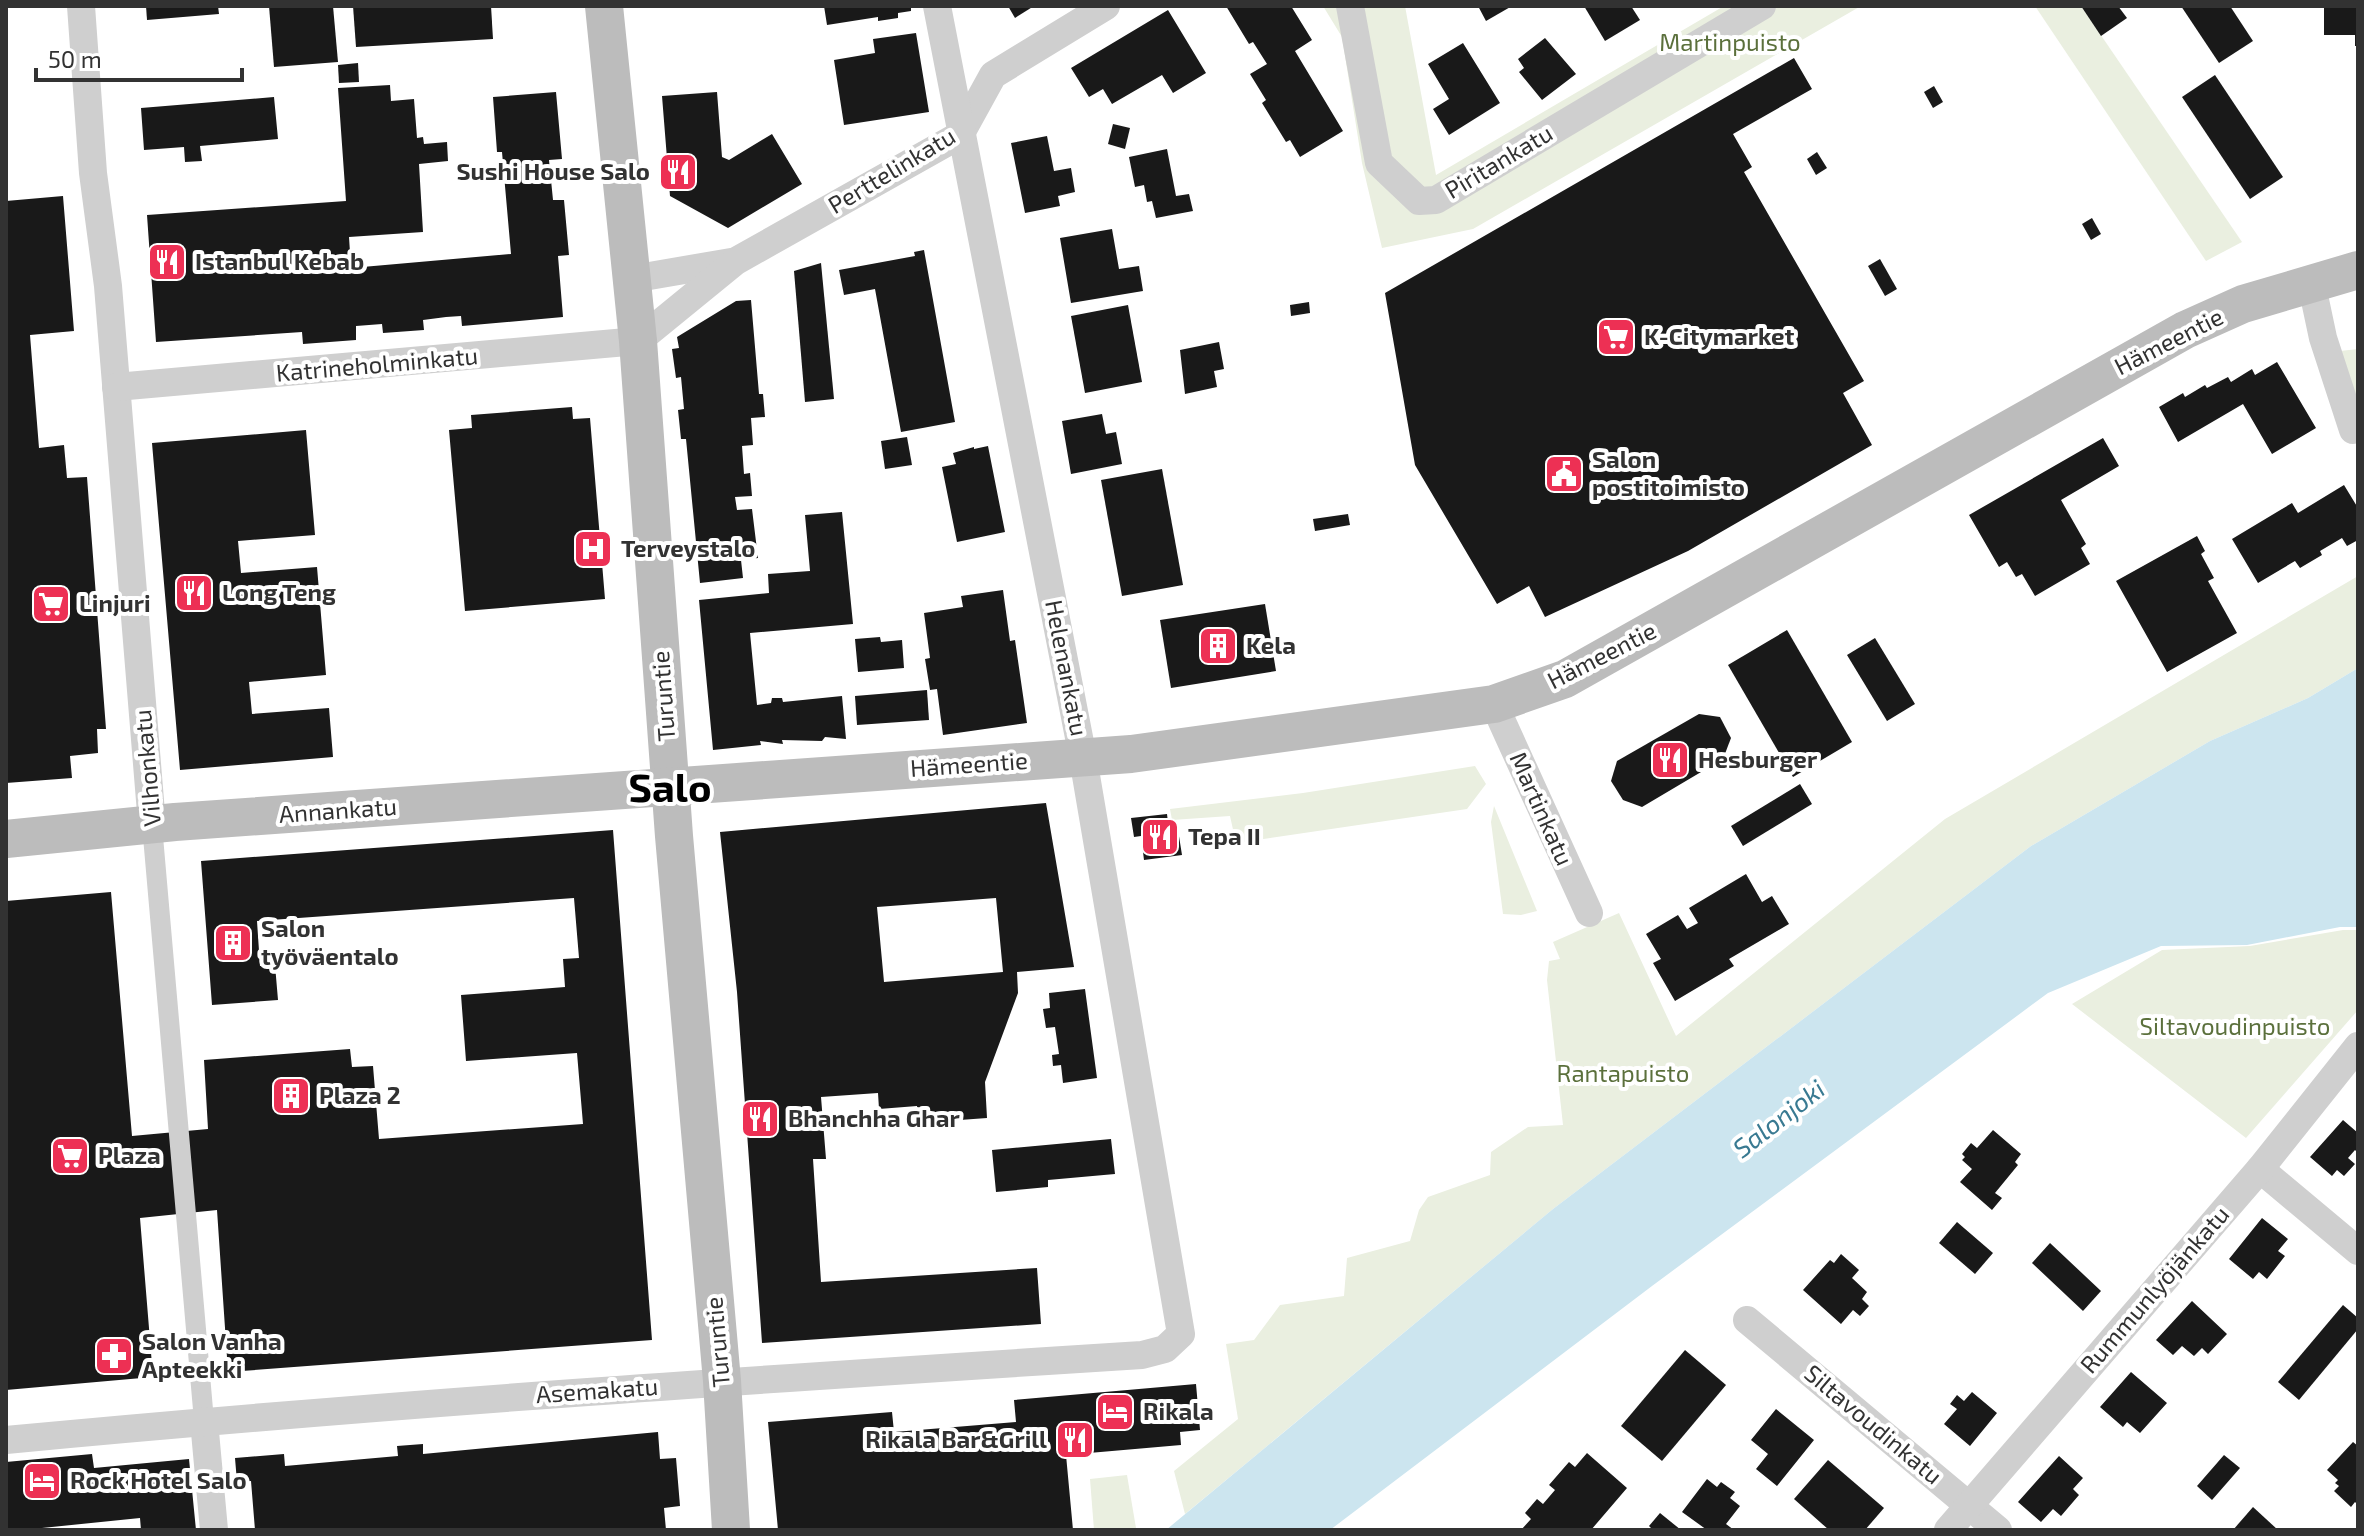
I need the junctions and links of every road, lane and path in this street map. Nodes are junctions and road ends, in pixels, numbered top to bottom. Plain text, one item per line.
1 (81, 6) edge
2 (604, 6) edge
3 (937, 6) edge
4 (1106, 6) edge
5 (1350, 6) edge
6 (1762, 6) edge
7 (960, 135) junction
8 (736, 261) junction
9 (2358, 270) edge
10 (632, 279) junction
11 (2312, 286) junction
12 (2358, 296) edge
13 (638, 341) junction
14 (116, 387) junction
15 (2353, 430) dead end
16 (1494, 704) junction
17 (1083, 758) junction
18 (671, 787) junction
19 (152, 825) junction
20 (6, 839) edge
21 (1589, 913) dead end
22 (2358, 1046) edge
23 (2260, 1169) junction
24 (2358, 1251) edge
25 (1747, 1320) dead end
26 (1181, 1334) joint
27 (722, 1381) junction
28 (204, 1421) junction
29 (6, 1440) edge
30 (1969, 1505) junction
31 (214, 1530) edge
32 (731, 1530) edge
33 (1948, 1530) edge
34 (1998, 1530) edge

1 - 14 street, Vilhonkatu
2 - 10 main road, Turuntie
3 - 7 street, Helenankatu
4 - 7 street, Perttelinkatu
5 - 6 street, Piritankatu
7 - 8 street, Perttelinkatu
7 - 17 street, Helenankatu
8 - 10 street, Perttelinkatu
8 - 13 street, Perttelinkatu
9 - 11 main road, Hämeentie
10 - 13 main road, Turuntie
11 - 12 main road, Hämeentie
11 - 15 street
11 - 16 main road, Hämeentie
13 - 14 street, Katrineholminkatu
13 - 18 main road, Turuntie
14 - 19 street, Vilhonkatu
16 - 17 main road, Hämeentie
16 - 21 street, Martinkatu
17 - 18 main road, Hämeentie
17 - 26 street, Helenankatu
18 - 19 main road, Annankatu
18 - 27 main road, Turuntie
19 - 20 main road, Annankatu
19 - 28 street, Vilhonkatu
22 - 23 street, Rummunlyöjänkatu
23 - 24 street
23 - 30 street, Rummunlyöjänkatu
25 - 30 street, Siltavoudinkatu
26 - 27 street, Asemakatu
27 - 28 street, Asemakatu
27 - 32 main road, Turuntie
28 - 29 street, Asemakatu
28 - 31 street, Vilhonkatu
30 - 33 street, Rummunlyöjänkatu
30 - 34 street, Siltavoudinkatu

